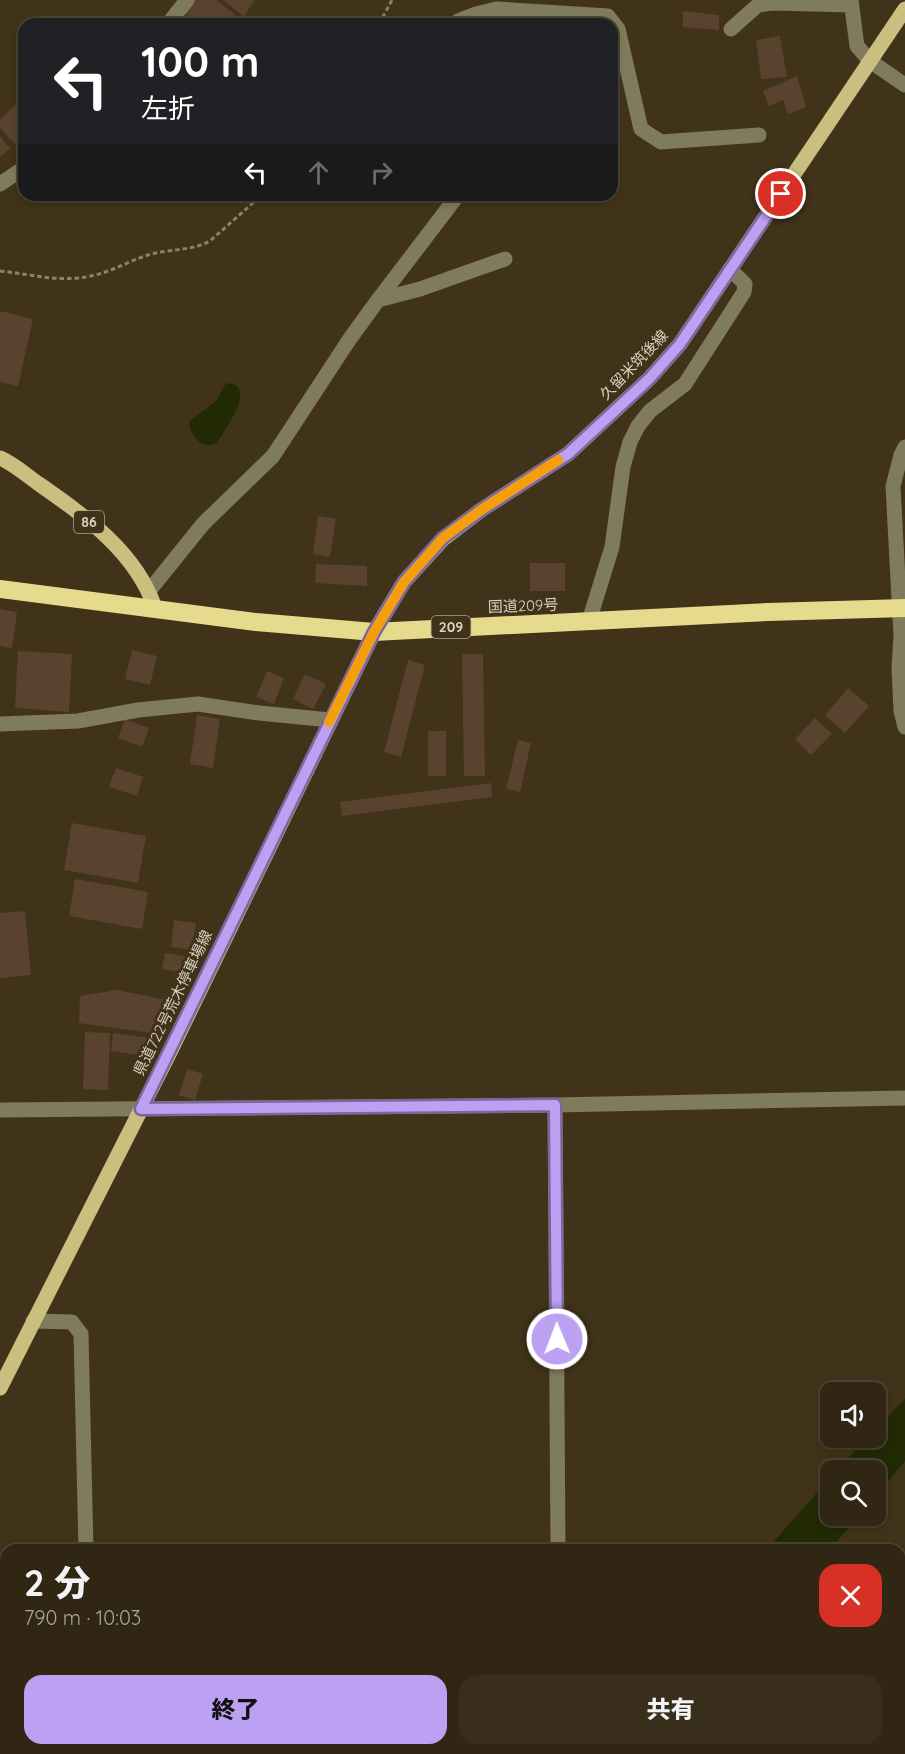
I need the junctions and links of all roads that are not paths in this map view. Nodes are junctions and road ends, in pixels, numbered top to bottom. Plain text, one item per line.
1 (187, 0) edge
2 (484, 0) edge
3 (753, 3) edge
4 (851, 3) edge
5 (905, 9) edge
6 (476, 14) junction
7 (173, 18) edge
8 (466, 18) edge
9 (533, 18) edge
10 (610, 18) edge
11 (618, 29) edge
12 (730, 30) dead end
13 (870, 62) junction
14 (905, 85) edge
15 (759, 135) dead end
16 (18, 172) edge
17 (0, 184) edge
18 (453, 201) edge
19 (505, 259) dead end
20 (730, 269) junction
21 (378, 300) junction
22 (905, 447) edge
23 (0, 458) edge
24 (0, 589) edge
25 (148, 591) junction
26 (154, 608) junction
27 (902, 608) edge
28 (589, 621) junction
29 (374, 632) junction
30 (330, 720) junction
31 (0, 724) edge
32 (905, 728) edge
33 (905, 1098) edge
34 (555, 1105) junction
35 (141, 1109) junction
36 (0, 1110) edge
37 (33, 1321) junction
38 (0, 1388) edge
39 (86, 1544) edge
40 (558, 1544) edge

1 - 7 street
2 - 6 street
3 - 4 street
3 - 12 street
4 - 13 street
5 - 13 main road, 久留米筑後線
6 - 8 street
6 - 9 street
9 - 10 street
11 - 15 street
13 - 14 street
13 - 20 main road, 久留米筑後線
16 - 17 street
18 - 21 street
19 - 21 street
20 - 28 street
20 - 29 main road, 久留米筑後線
21 - 25 street
22 - 27 street
23 - 25 main road, 86
24 - 26 highway, 国道209号 / 209
25 - 26 main road, 86
26 - 29 highway, 国道209号 / 209
27 - 28 highway, 国道209号 / 209
27 - 32 street
28 - 29 highway, 国道209号 / 209
29 - 30 main road, 県道722号荒木停車場線
30 - 31 street
30 - 35 main road, 県道722号荒木停車場線
33 - 34 street
34 - 35 street
34 - 40 street
35 - 36 street
35 - 37 main road, 県道722号荒木停車場線
37 - 38 main road, 県道722号荒木停車場線
37 - 39 street

